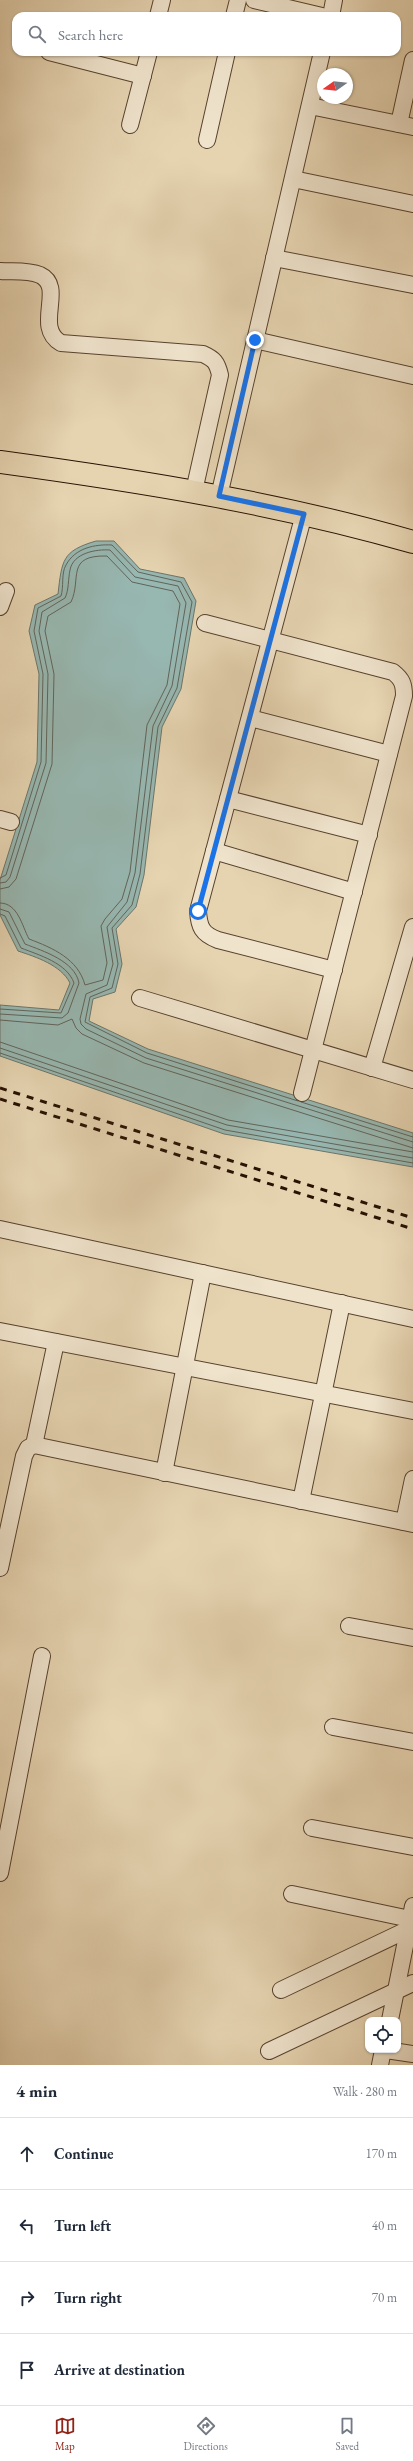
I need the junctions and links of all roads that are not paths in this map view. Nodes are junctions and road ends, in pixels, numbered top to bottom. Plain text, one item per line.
1 (162, 0) edge
2 (238, 0) edge
3 (254, 0) edge
4 (334, 0) edge
5 (159, 12) edge
6 (235, 12) edge
7 (305, 12) edge
8 (331, 12) edge
9 (66, 56) edge
10 (148, 56) edge
11 (225, 56) edge
12 (321, 56) edge
13 (413, 60) edge
14 (143, 76) junction
15 (310, 106) junction
16 (130, 125) dead end
17 (406, 126) edge
18 (207, 140) dead end
19 (293, 179) junction
20 (413, 204) edge
21 (274, 258) junction
22 (0, 271) edge
23 (413, 285) edge
24 (255, 340) junction
25 (413, 376) edge
26 (0, 462) edge
27 (194, 491) junction
28 (219, 496) junction
29 (304, 514) junction
30 (413, 542) edge
31 (6, 591) dead end
32 (0, 607) edge
33 (205, 623) dead end
34 (271, 639) junction
35 (250, 718) junction
36 (389, 754) junction
37 (228, 800) junction
38 (368, 835) junction
39 (214, 851) junction
40 (354, 892) junction
41 (413, 927) edge
42 (334, 970) junction
43 (140, 998) dead end
44 (312, 1051) junction
45 (372, 1068) junction
46 (413, 1080) edge
47 (302, 1093) dead end
48 (0, 1229) edge
49 (203, 1273) junction
50 (342, 1303) junction
51 (413, 1319) edge
52 (0, 1331) edge
53 (56, 1342) junction
54 (185, 1366) junction
55 (323, 1393) junction
56 (413, 1411) edge
57 (34, 1445) junction
58 (164, 1473) junction
59 (413, 1479) edge
60 (300, 1501) junction
61 (408, 1523) edge
62 (0, 1568) edge
63 (349, 1626) dead end
64 (413, 1638) edge
65 (42, 1656) dead end
66 (333, 1727) dead end
67 (413, 1742) edge
68 (312, 1828) dead end
69 (413, 1847) edge
70 (0, 1873) edge
71 (292, 1894) dead end
72 (411, 1920) edge
73 (413, 1983) edge
74 (281, 1990) dead end
75 (396, 1992) junction
76 (413, 1994) edge
77 (391, 2017) edge
78 (269, 2051) dead end
79 (401, 2052) edge
80 (384, 2053) edge
81 (413, 2054) edge
82 (380, 2065) edge

1 - 5 street
2 - 6 street
3 - 7 street
4 - 8 street
9 - 14 street
10 - 14 street
11 - 18 street
12 - 15 street
13 - 17 street
14 - 16 street
15 - 17 street
15 - 19 street
19 - 20 street
19 - 21 street
21 - 23 street
21 - 24 street
22 - 27 street
24 - 25 street
24 - 28 street
26 - 27 main road
27 - 28 main road
28 - 29 main road
29 - 30 main road
29 - 34 street
31 - 32 street
33 - 34 street
34 - 35 street
34 - 36 street
35 - 36 street
35 - 37 street
36 - 38 street
37 - 38 street
37 - 39 street
38 - 40 street
39 - 40 street
39 - 42 street
40 - 42 street
41 - 45 street
42 - 44 street
43 - 44 street
44 - 45 street
44 - 47 street
45 - 46 street
48 - 49 street
49 - 50 street
49 - 54 street
50 - 51 street
50 - 55 street
52 - 53 street
53 - 54 street
53 - 57 street
54 - 55 street
54 - 58 street
55 - 56 street
55 - 60 street
57 - 58 street
57 - 62 street
58 - 60 street
59 - 61 street
60 - 61 street
63 - 64 street
65 - 70 street
66 - 67 street
68 - 69 street
71 - 72 street
72 - 74 street
72 - 75 street
73 - 75 street
75 - 76 street
75 - 77 street
75 - 78 street
79 - 81 street
80 - 82 street

